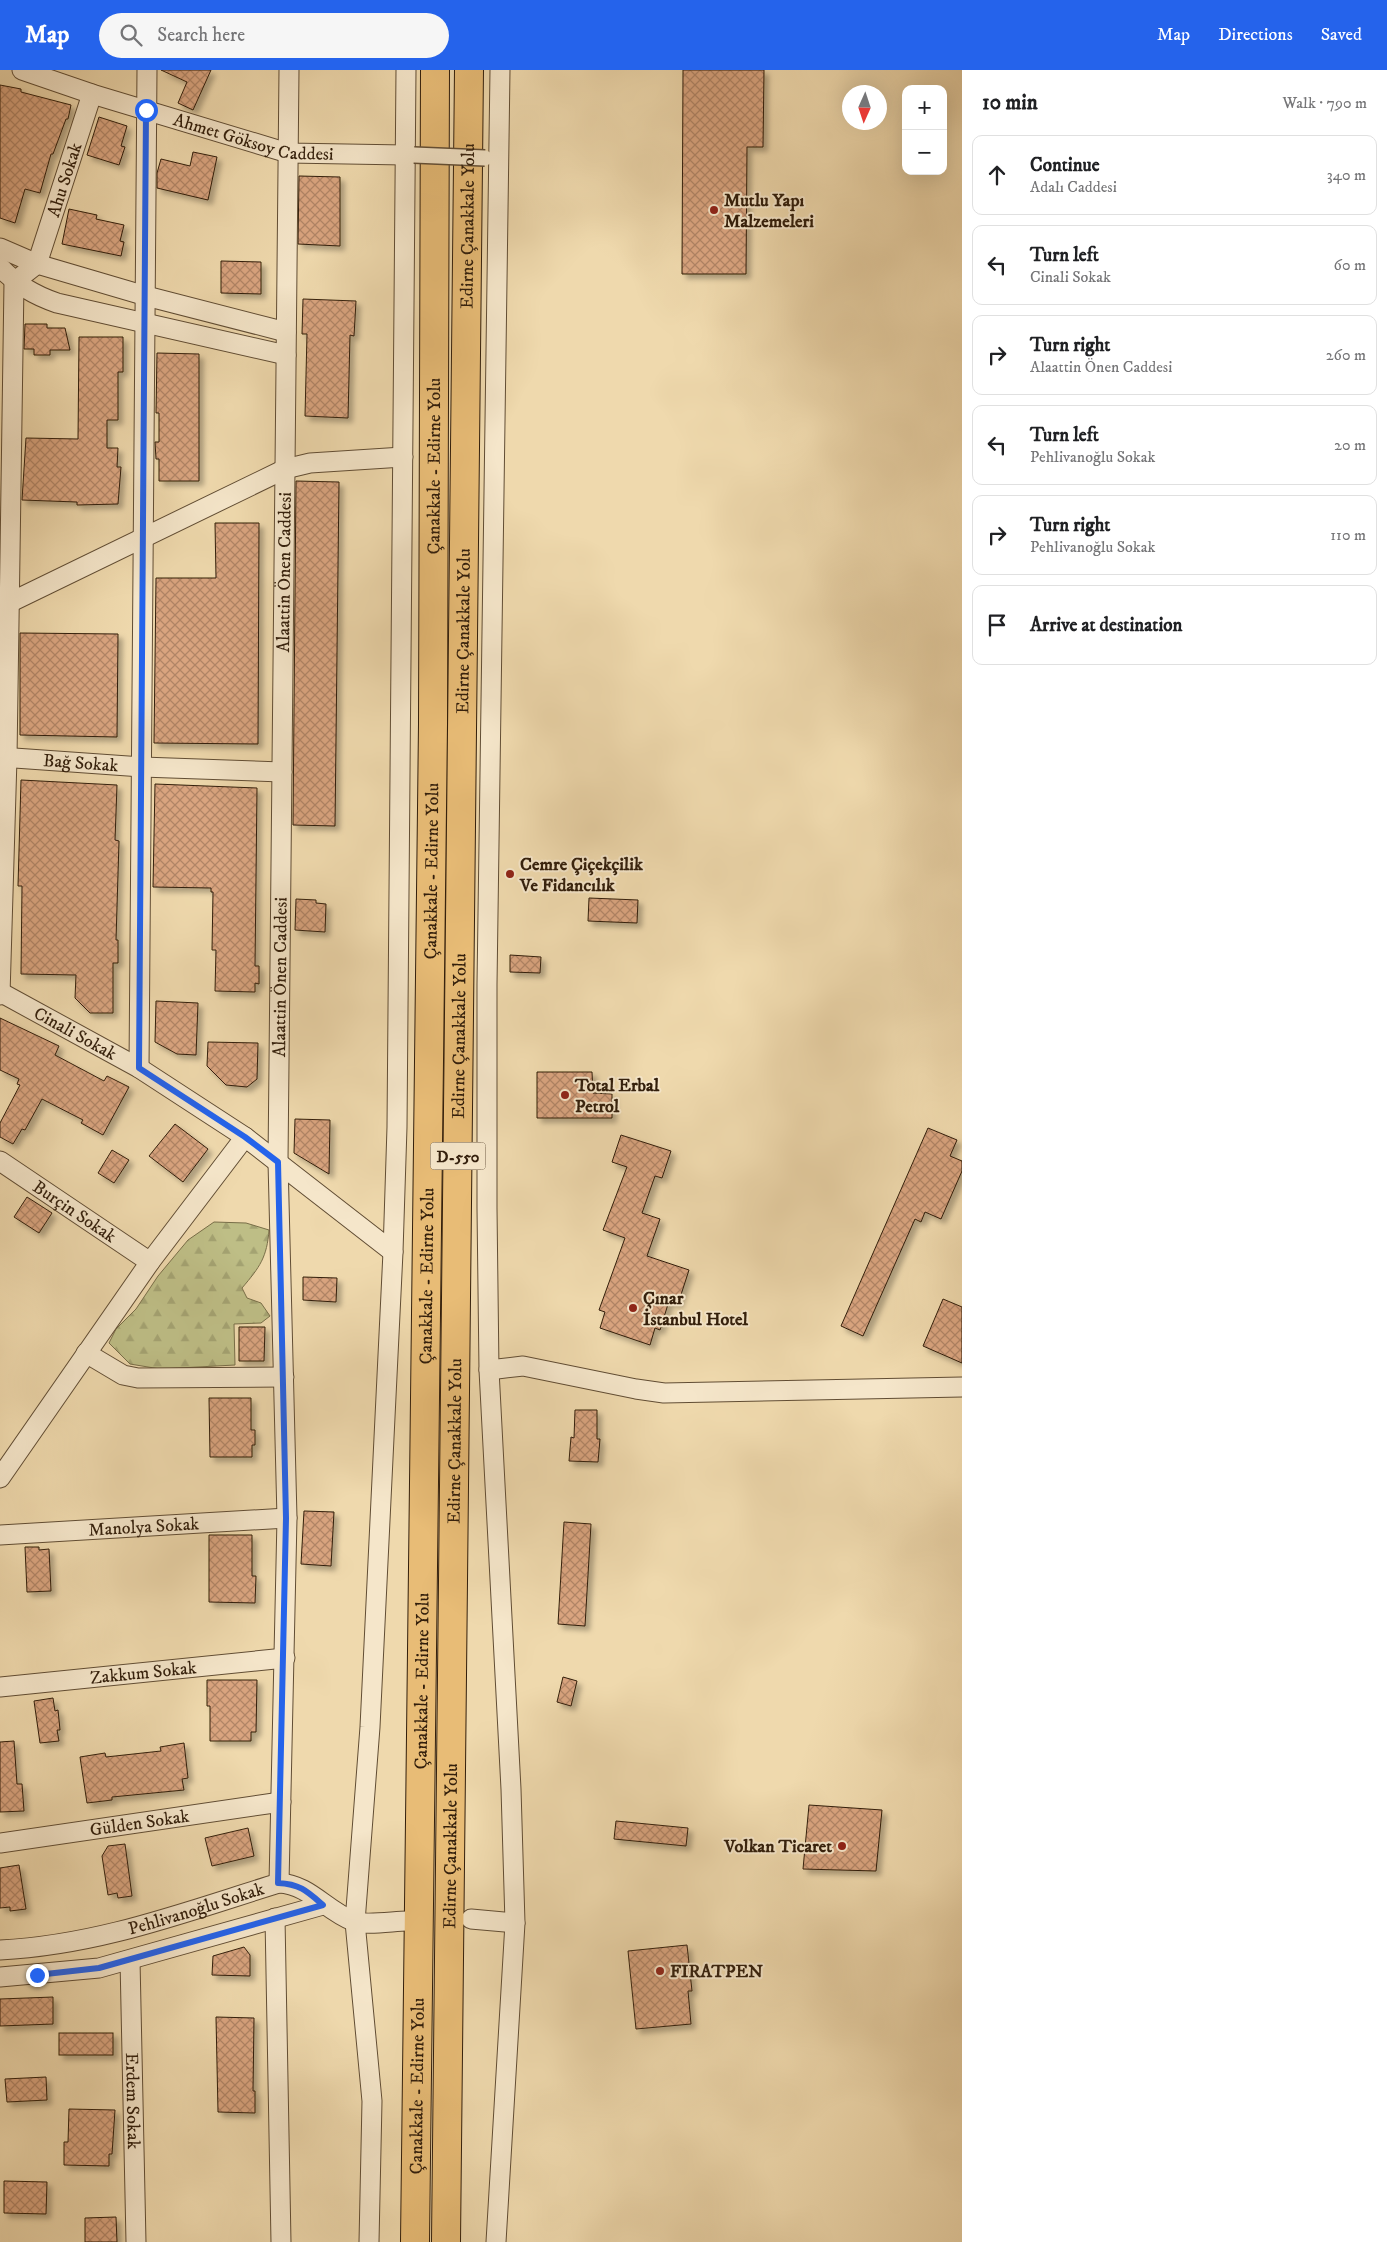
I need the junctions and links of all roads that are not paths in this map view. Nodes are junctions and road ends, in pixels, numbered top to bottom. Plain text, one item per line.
1 (22, 70) edge
2 (147, 70) edge
3 (289, 70) edge
4 (406, 70) edge
5 (435, 70) edge
6 (469, 70) edge
7 (500, 70) edge
8 (92, 94) junction
9 (146, 110) junction
10 (288, 153) junction
11 (418, 155) junction
12 (485, 158) dead end
13 (498, 199) junction
14 (467, 200) junction
15 (0, 248) edge
16 (37, 264) junction
17 (0, 267) edge
18 (14, 282) junction
19 (146, 296) junction
20 (146, 322) junction
21 (286, 332) junction
22 (286, 355) junction
23 (403, 457) junction
24 (285, 469) junction
25 (142, 539) junction
26 (4, 603) edge
27 (4, 758) edge
28 (142, 767) junction
29 (282, 772) junction
30 (460, 982) junction
31 (487, 984) junction
32 (0, 993) edge
33 (139, 1068) junction
34 (245, 1137) junction
35 (0, 1161) edge
36 (278, 1162) junction
37 (487, 1208) junction
38 (457, 1215) junction
39 (393, 1252) junction
40 (150, 1262) junction
41 (86, 1353) junction
42 (489, 1370) junction
43 (284, 1377) junction
44 (962, 1387) edge
45 (0, 1478) edge
46 (286, 1518) junction
47 (0, 1535) edge
48 (285, 1658) junction
49 (0, 1687) edge
50 (281, 1802) junction
51 (0, 1843) edge
52 (278, 1883) junction
53 (323, 1905) junction
54 (275, 1918) junction
55 (471, 1919) dead end
56 (407, 1921) dead end
57 (355, 1922) junction
58 (515, 1924) junction
59 (0, 1950) edge
60 (130, 1960) junction
61 (0, 1978) edge
62 (446, 2234) edge
63 (414, 2235) edge
64 (136, 2242) edge
65 (281, 2242) edge
66 (369, 2242) edge
67 (496, 2242) edge

1 - 8 street, Ahmet Göksoy Caddesi
2 - 9 street
3 - 10 street, Alaattin Önen Caddesi
4 - 11 street
5 - 11 highway, Çanakkale - Edirne Yolu / D-550
6 - 14 highway, Edirne Çanakkale Yolu / D-550
7 - 13 street
8 - 9 street, Ahmet Göksoy Caddesi
8 - 16 street, Ahu Sokak
9 - 10 street, Ahmet Göksoy Caddesi
9 - 19 street
10 - 11 street, Ahmet Göksoy Caddesi
10 - 21 street, Alaattin Önen Caddesi
11 - 12 street, bridge
11 - 23 street
11 - 63 highway, Çanakkale - Edirne Yolu / D-550
13 - 14 street
13 - 31 street
14 - 30 highway, Edirne Çanakkale Yolu / D-550
15 - 16 street
16 - 18 street
16 - 19 street
17 - 18 street
18 - 20 street
18 - 26 street
19 - 20 street
19 - 21 street
20 - 22 street
20 - 25 street
21 - 22 street, Alaattin Önen Caddesi
22 - 24 street, Alaattin Önen Caddesi
23 - 24 street
23 - 39 street
24 - 25 street
24 - 29 street, Alaattin Önen Caddesi
25 - 26 street
25 - 28 street
26 - 27 street
27 - 28 street, Bağ Sokak
27 - 32 street
28 - 29 street, Bağ Sokak
28 - 33 street
29 - 36 street, Alaattin Önen Caddesi
30 - 31 street
30 - 38 highway, Edirne Çanakkale Yolu / D-550
31 - 37 street
32 - 33 street, Cinali Sokak
33 - 34 street, Cinali Sokak
34 - 36 street, Cinali Sokak
34 - 40 street
35 - 40 street, Burçin Sokak
36 - 39 street, Cinali Sokak
36 - 43 street, Alaattin Önen Caddesi
37 - 38 street
37 - 42 street
38 - 62 highway, Edirne Çanakkale Yolu / D-550
39 - 57 street
40 - 41 street
41 - 43 street
41 - 45 street
42 - 44 street
42 - 58 street
43 - 46 street, Alaattin Önen Caddesi
46 - 47 street, Manolya Sokak
46 - 48 street, Alaattin Önen Caddesi
48 - 49 street, Zakkum Sokak
48 - 50 street, Alaattin Önen Caddesi
50 - 51 street, Gülden Sokak
50 - 52 street, Alaattin Önen Caddesi
52 - 53 street, Pehlivanoğlu Sokak
52 - 59 street, Pehlivanoğlu Sokak
53 - 54 street, Pehlivanoğlu Sokak
53 - 57 street
54 - 60 street, Pehlivanoğlu Sokak
54 - 65 street
55 - 58 street
56 - 57 street
57 - 66 street
58 - 67 street
60 - 61 street, Pehlivanoğlu Sokak
60 - 64 street, Erdem Sokak

